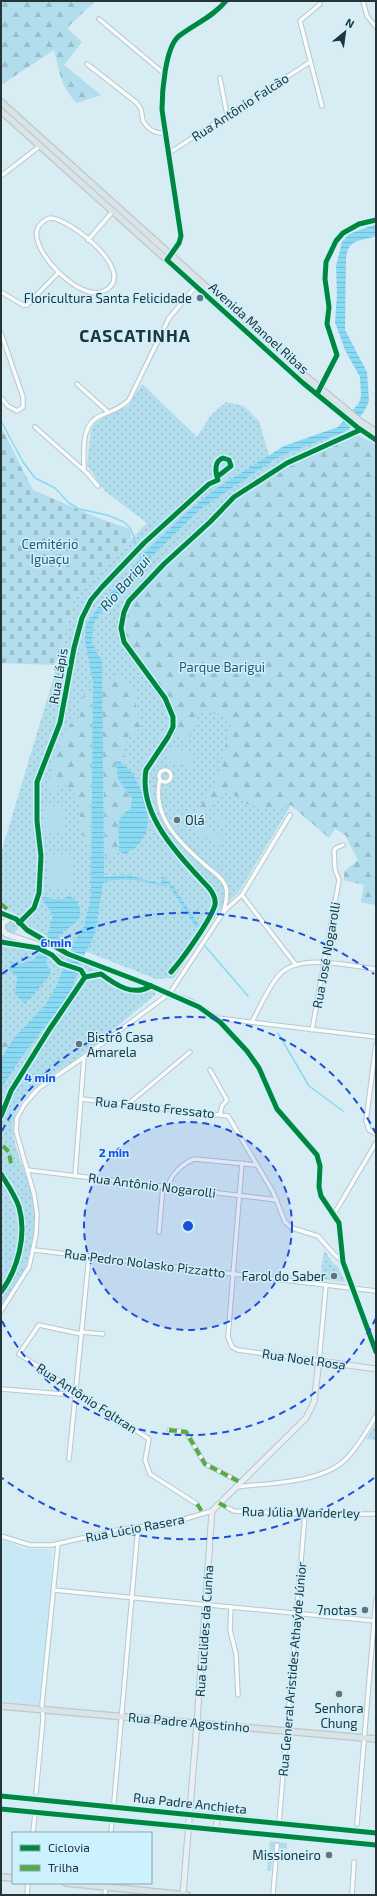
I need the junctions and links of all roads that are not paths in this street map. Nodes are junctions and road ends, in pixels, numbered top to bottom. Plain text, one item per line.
1 (226, 1) edge
2 (363, 1) edge
3 (320, 4) dead end
4 (99, 19) dead end
5 (376, 27) edge
6 (310, 62) junction
7 (87, 64) dead end
8 (166, 72) junction
9 (220, 78) dead end
10 (1, 102) edge
11 (322, 106) dead end
12 (1, 111) edge
13 (227, 115) junction
14 (166, 133) junction
15 (31, 138) junction
16 (41, 138) junction
17 (40, 146) junction
18 (53, 148) junction
19 (169, 153) junction
20 (1, 176) edge
21 (93, 194) junction
22 (111, 201) junction
23 (113, 211) junction
24 (131, 219) junction
25 (376, 220) edge
26 (88, 240) junction
27 (171, 255) junction
28 (167, 260) junction
29 (58, 273) junction
30 (196, 286) junction
31 (1, 292) edge
32 (1, 333) edge
33 (2, 343) edge
34 (303, 382) junction
35 (77, 384) dead end
36 (320, 388) junction
37 (317, 394) junction
38 (1, 398) edge
39 (108, 412) junction
40 (35, 427) dead end
41 (376, 432) edge
42 (376, 440) edge
43 (84, 470) junction
44 (98, 486) dead end
45 (160, 779) dead end
46 (290, 815) dead end
47 (343, 846) dead end
48 (242, 895) junction
49 (224, 911) junction
50 (1, 913) edge
51 (10, 918) junction
52 (2, 925) edge
53 (19, 929) junction
54 (11, 936) junction
55 (55, 948) junction
56 (324, 962) junction
57 (296, 965) junction
58 (376, 969) edge
59 (170, 993) junction
60 (216, 1018) junction
61 (252, 1022) junction
62 (312, 1030) junction
63 (376, 1037) edge
64 (376, 1044) edge
65 (190, 1052) dead end
66 (84, 1057) junction
67 (374, 1068) edge
68 (210, 1070) dead end
69 (81, 1099) junction
70 (128, 1104) junction
71 (220, 1114) junction
72 (376, 1134) edge
73 (376, 1143) edge
74 (242, 1164) junction
75 (257, 1165) junction
76 (27, 1170) junction
77 (75, 1176) junction
78 (163, 1186) junction
79 (168, 1187) junction
80 (239, 1195) junction
81 (277, 1200) junction
82 (334, 1214) junction
83 (159, 1232) dead end
84 (34, 1250) junction
85 (89, 1256) junction
86 (343, 1262) junction
87 (233, 1274) junction
88 (326, 1285) junction
89 (353, 1288) junction
90 (376, 1291) edge
91 (1, 1311) edge
92 (81, 1333) junction
93 (103, 1334) dead end
94 (376, 1352) edge
95 (319, 1361) junction
96 (376, 1369) edge
97 (1, 1389) edge
98 (76, 1390) junction
99 (75, 1395) junction
100 (376, 1416) edge
101 (169, 1430) dead end
102 (69, 1459) dead end
103 (240, 1482) junction
104 (234, 1488) junction
105 (197, 1504) dead end
106 (228, 1508) dead end
107 (212, 1510) junction
108 (305, 1514) junction
109 (376, 1514) edge
110 (138, 1527) junction
111 (1, 1536) edge
112 (58, 1544) junction
113 (53, 1590) junction
114 (132, 1597) junction
115 (376, 1600) edge
116 (206, 1604) junction
117 (231, 1607) junction
118 (297, 1613) junction
119 (375, 1621) edge
120 (238, 1695) dead end
121 (1, 1706) edge
122 (42, 1709) junction
123 (121, 1716) junction
124 (197, 1723) junction
125 (287, 1731) junction
126 (365, 1738) junction
127 (376, 1739) edge
128 (36, 1793) dead end
129 (1, 1796) edge
130 (114, 1802) dead end
131 (1, 1810) edge
132 (35, 1813) junction
133 (217, 1817) junction
134 (112, 1820) junction
135 (279, 1823) junction
136 (357, 1824) dead end
137 (216, 1830) junction
138 (33, 1832) edge
139 (111, 1832) edge
140 (376, 1833) edge
141 (277, 1845) dead end
142 (376, 1845) edge
143 (354, 1862) dead end
144 (1, 1876) edge
145 (12, 1878) edge
146 (28, 1884) edge
147 (86, 1884) edge
148 (106, 1885) edge
149 (27, 1895) edge
150 (105, 1895) edge
151 (183, 1895) edge
152 (187, 1895) edge
153 (273, 1895) edge
154 (352, 1895) edge

1 - 8 street
2 - 5 street
3 - 6 street
4 - 8 street
6 - 11 street
6 - 13 street, Rua Antônio Falcão
7 - 14 street
8 - 14 street
9 - 13 street
10 - 16 main road, Avenida Manoel Ribas
12 - 15 main road, Avenida Manoel Ribas
13 - 19 street, Rua Antônio Falcão
14 - 19 street
15 - 16 main road
15 - 17 main road, Avenida Manoel Ribas
16 - 18 main road, Avenida Manoel Ribas
17 - 18 main road
17 - 20 street
17 - 21 main road, Avenida Manoel Ribas
18 - 22 main road, Avenida Manoel Ribas
19 - 27 street
21 - 22 main road
21 - 23 main road, Avenida Manoel Ribas
22 - 24 main road, Avenida Manoel Ribas
23 - 24 main road
23 - 26 street
23 - 28 main road, Avenida Manoel Ribas
24 - 27 main road, Avenida Manoel Ribas
25 - 36 street
26 - 29 street
26 - 29 street
27 - 28 street
27 - 36 main road, Avenida Manoel Ribas
28 - 30 main road, Avenida Manoel Ribas
29 - 31 street
30 - 34 main road, Avenida Manoel Ribas
30 - 39 street
32 - 33 street
33 - 38 street
34 - 36 main road
34 - 37 main road, Avenida Manoel Ribas
35 - 39 street
36 - 37 street
36 - 41 main road, Avenida Manoel Ribas
37 - 42 main road, Avenida Manoel Ribas
39 - 43 street
40 - 43 street
43 - 44 street
45 - 49 street
46 - 48 street
47 - 56 street, Rua José Nogarolli
48 - 49 street
48 - 57 street
49 - 59 street
50 - 51 street
51 - 52 street
51 - 53 street
52 - 54 street
53 - 54 street
53 - 55 street
54 - 55 street
55 - 59 street
56 - 57 street
56 - 58 street
56 - 62 street, Rua José Nogarolli
57 - 61 street
59 - 60 street
59 - 66 street
60 - 61 street
60 - 82 street
61 - 62 street
62 - 63 street
64 - 67 street
65 - 70 street
66 - 69 street
66 - 76 street
67 - 72 street
68 - 71 street
69 - 70 street, Rua Fausto Fressato
69 - 77 street
70 - 71 street, Rua Fausto Fressato
71 - 75 street, Rua Fausto Fressato
73 - 82 street
74 - 75 street
74 - 79 street
74 - 80 street
75 - 81 street
76 - 77 street, Rua Antônio Nogarolli
76 - 84 street
77 - 78 street, Rua Antônio Nogarolli
78 - 79 street, Rua Antônio Nogarolli
78 - 83 street
79 - 80 street, Rua Antônio Nogarolli
80 - 81 street, Rua Antônio Nogarolli
80 - 87 street
81 - 86 street
82 - 86 street
84 - 85 street, Rua Pedro Nolasko Pizzatto
84 - 91 street
85 - 87 street, Rua Pedro Nolasko Pizzatto
85 - 92 street
86 - 89 street
87 - 88 street, Rua Pedro Nolasko Pizzatto
87 - 95 street, Rua Noel Rosa
88 - 89 street, Rua Pedro Nolasko Pizzatto
88 - 95 street
89 - 90 street, Rua Pedro Nolasko Pizzatto
89 - 94 street
92 - 93 street
92 - 98 street
92 - 98 street, Rua Antônio Foltran
95 - 96 street, Rua Noel Rosa
95 - 103 street, Rua Lúcio Rasera
97 - 99 street
98 - 99 street
98 - 105 street, Rua Antônio Foltran
99 - 102 street
100 - 104 street
101 - 103 street
103 - 104 street, Rua Lúcio Rasera
104 - 107 street, Rua Lúcio Rasera
106 - 108 street, Rua Júlia Wanderley
107 - 110 street, Rua Lúcio Rasera
107 - 116 street, Rua Euclides da Cunha
108 - 109 street, Rua Júlia Wanderley
108 - 118 street, Rua General Aristides Athaýde Júnior
110 - 112 street, Rua Lúcio Rasera
110 - 114 street
111 - 112 street, Rua Lúcio Rasera
112 - 113 street
113 - 114 street
113 - 122 street
114 - 116 street
114 - 123 street
115 - 119 street
116 - 117 street
116 - 124 street, Rua Euclides da Cunha
117 - 118 street
117 - 120 street
118 - 119 street
118 - 125 street, Rua General Aristides Athaýde Júnior
119 - 126 street
121 - 122 main road, Rua Padre Agostinho
122 - 123 main road, Rua Padre Agostinho
122 - 128 street
123 - 124 main road, Rua Padre Agostinho
123 - 130 street
124 - 125 main road, Rua Padre Agostinho
124 - 151 street, Rua Euclides da Cunha
125 - 126 main road, Rua Padre Agostinho
125 - 135 street, Rua General Aristides Athaýde Júnior
126 - 127 main road, Rua Padre Agostinho
126 - 136 street
129 - 133 street, Rua Padre Anchieta, bridge
131 - 132 street, Rua Padre Anchieta
132 - 134 street, Rua Padre Anchieta
132 - 138 street
133 - 135 street, Rua Padre Anchieta
133 - 137 street
134 - 137 street, Rua Padre Anchieta, bridge
134 - 139 street
135 - 140 street, Rua Padre Anchieta
137 - 142 street, Rua Padre Anchieta
141 - 153 street
143 - 154 street
144 - 145 main road
146 - 149 street
147 - 148 main road
148 - 150 street
148 - 151 main road
151 - 152 main road

